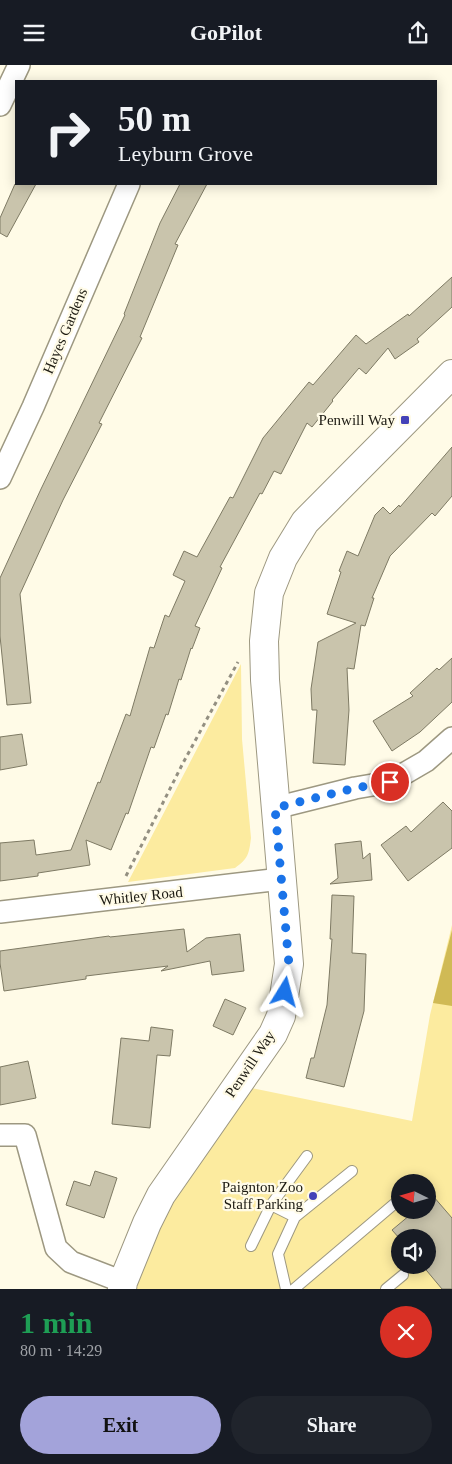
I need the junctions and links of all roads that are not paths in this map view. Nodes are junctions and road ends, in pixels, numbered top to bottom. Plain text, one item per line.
1 (19, 65) edge
2 (0, 105) edge
3 (129, 185) edge
4 (452, 374) edge
5 (0, 478) edge
6 (452, 738) edge
7 (275, 808) junction
8 (282, 879) junction
9 (0, 912) edge
10 (0, 1135) edge
11 (308, 1156) dead end
12 (352, 1171) dead end
13 (271, 1205) junction
14 (391, 1207) edge
15 (295, 1217) junction
16 (251, 1247) dead end
17 (404, 1275) dead end
18 (123, 1285) edge
19 (286, 1289) edge
20 (294, 1289) edge
21 (386, 1289) edge

1 - 2 street
3 - 5 street, Hayes Gardens
4 - 7 street, Penwill Way
6 - 7 street
7 - 8 street, Penwill Way
8 - 9 street, Whitley Road
8 - 18 street, Penwill Way
10 - 18 street
11 - 13 lane
12 - 15 lane
13 - 15 lane
13 - 16 lane
14 - 20 lane
15 - 19 lane
17 - 21 lane

